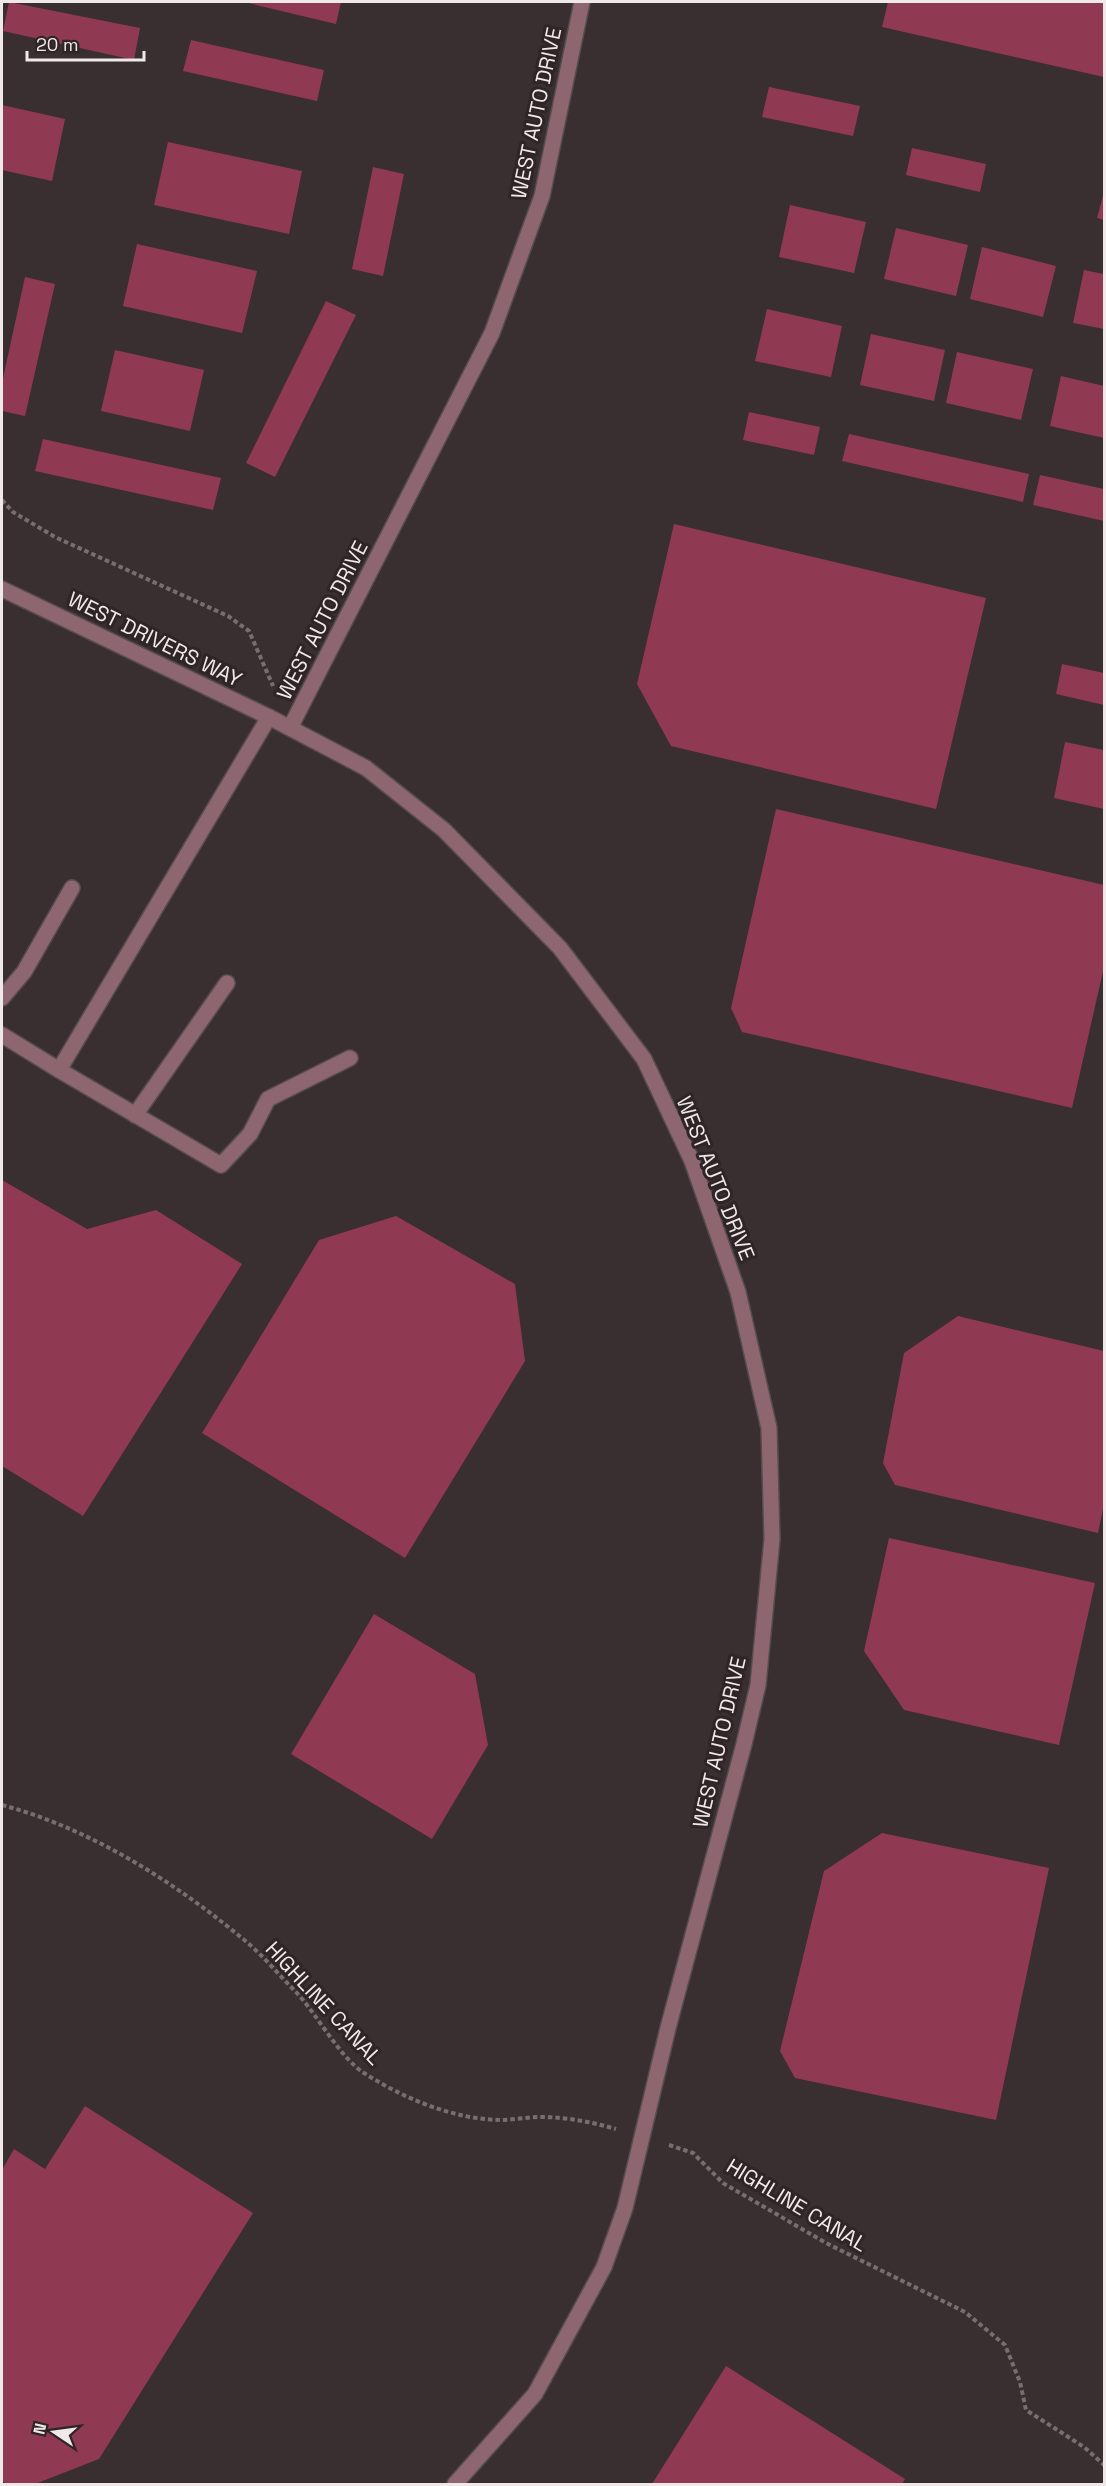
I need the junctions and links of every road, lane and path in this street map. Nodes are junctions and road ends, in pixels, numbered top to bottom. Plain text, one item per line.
1 (582, 2) edge
2 (2, 501) edge
3 (2, 589) edge
4 (258, 653) dead end
5 (270, 717) junction
6 (290, 728) junction
7 (72, 888) dead end
8 (227, 983) dead end
9 (2, 998) edge
10 (2, 1035) edge
11 (350, 1058) dead end
12 (59, 1070) junction
13 (135, 1115) junction
14 (2, 1805) edge
15 (643, 2136) junction
16 (1104, 2466) edge
17 (455, 2484) edge

1 - 6 street, WEST AUTO DRIVE
2 - 4 path
3 - 5 street, WEST DRIVERS WAY
5 - 6 street, WEST DRIVERS WAY
5 - 12 street
6 - 15 street, WEST AUTO DRIVE
7 - 9 street
8 - 13 street
10 - 12 street
11 - 13 street
12 - 13 street
14 - 15 path, HIGHLINE CANAL
15 - 16 path, HIGHLINE CANAL
15 - 17 street, WEST AUTO DRIVE

